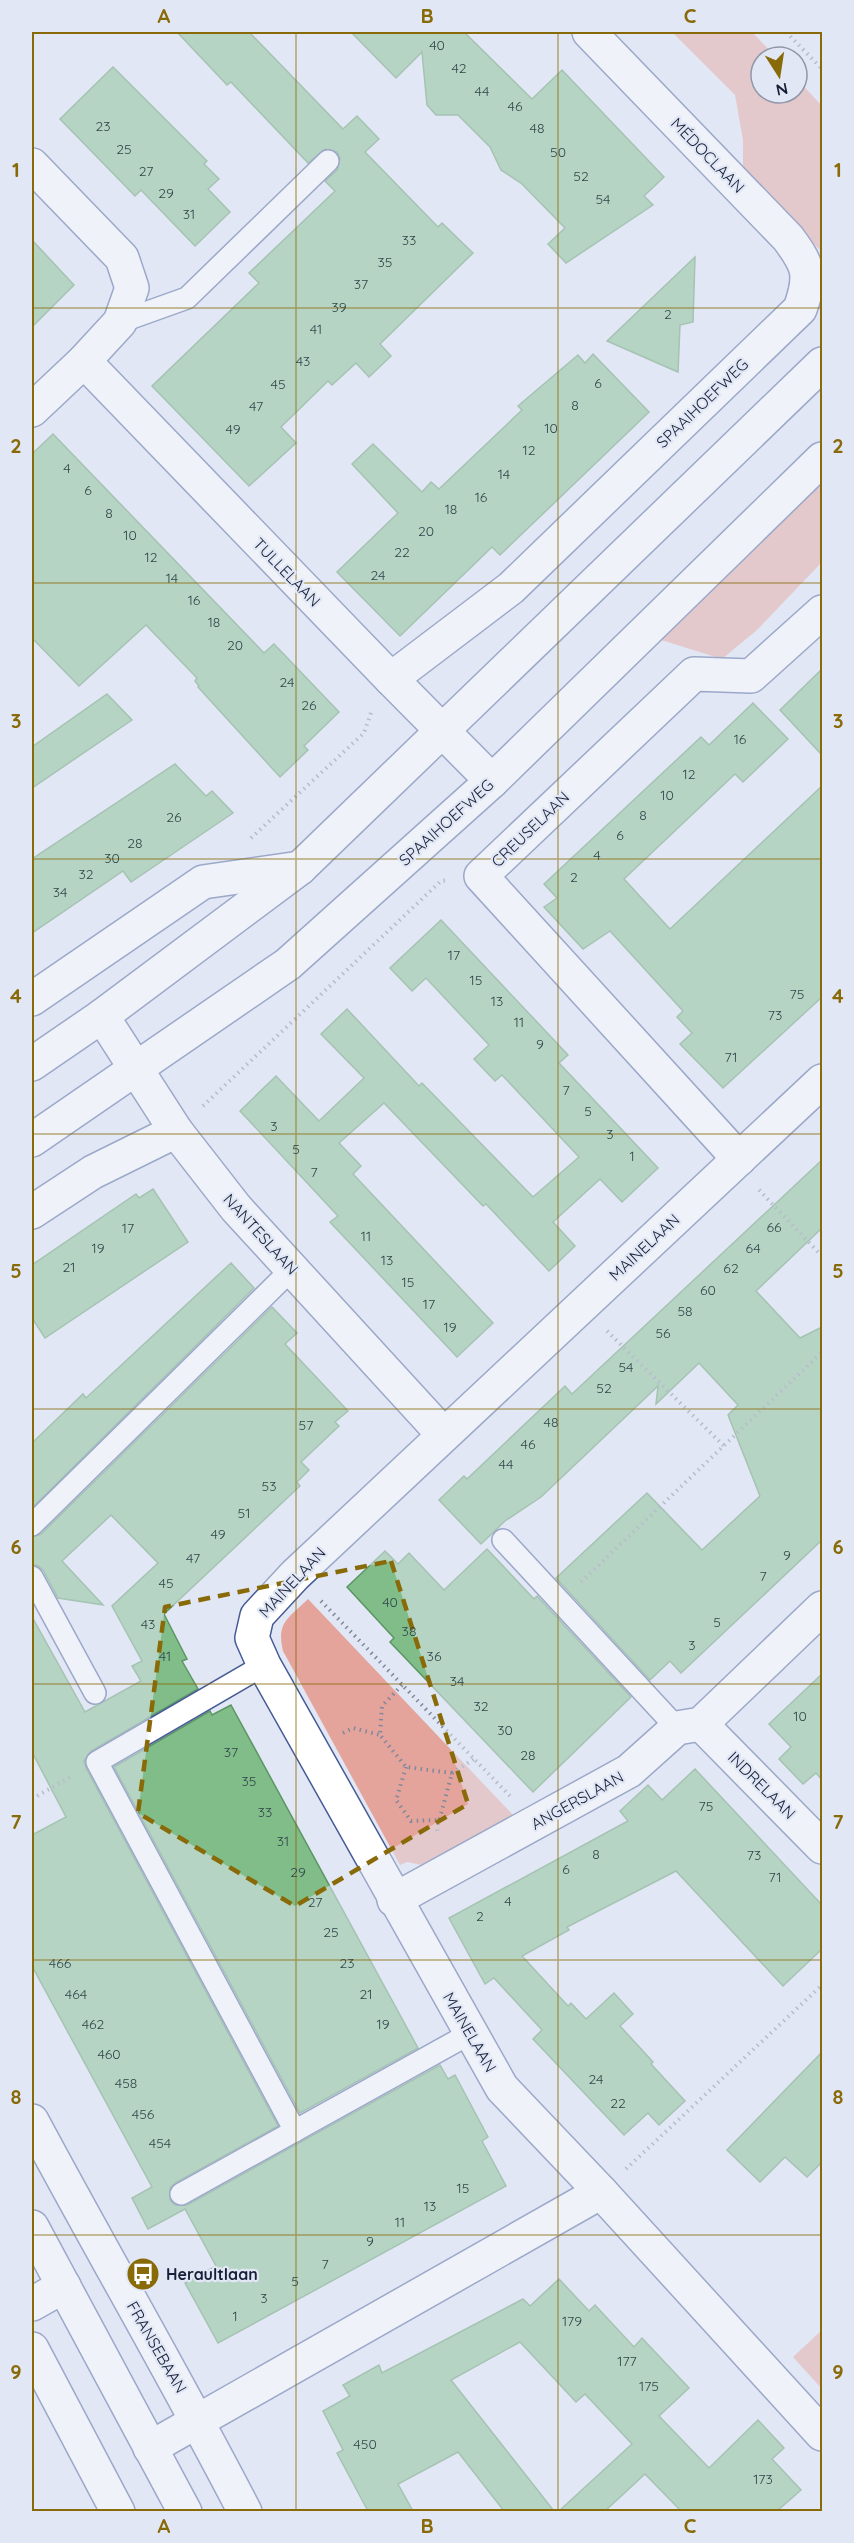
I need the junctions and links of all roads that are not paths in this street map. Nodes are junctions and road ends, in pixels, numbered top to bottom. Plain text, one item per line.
1 (589, 32) edge
2 (328, 161) dead end
3 (32, 165) edge
4 (807, 288) joint
5 (120, 322) junction
6 (84, 361) junction
7 (822, 364) edge
8 (32, 410) edge
9 (822, 459) edge
10 (822, 612) edge
11 (391, 680) junction
12 (443, 732) junction
13 (492, 781) junction
14 (300, 868) junction
15 (32, 999) edge
16 (102, 1016) junction
17 (32, 1064) edge
18 (137, 1070) junction
19 (822, 1081) edge
20 (177, 1131) junction
21 (32, 1140) edge
22 (737, 1161) junction
23 (32, 1212) edge
24 (292, 1269) junction
25 (443, 1434) junction
26 (32, 1525) edge
27 (503, 1540) dead end
28 (32, 1577) edge
29 (822, 1608) edge
30 (264, 1665) junction
31 (95, 1693) dead end
32 (689, 1726) junction
33 (822, 1847) edge
34 (394, 1899) junction
35 (471, 2033) junction
36 (32, 2121) edge
37 (295, 2131) junction
38 (601, 2192) junction
39 (181, 2194) dead end
40 (32, 2227) edge
41 (64, 2286) junction
42 (32, 2304) edge
43 (32, 2349) edge
44 (198, 2421) junction
45 (822, 2434) edge
46 (150, 2448) junction
47 (118, 2511) edge
48 (185, 2511) edge
49 (245, 2511) edge

1 - 4 street, MÉDOCLAAN
2 - 5 lane
3 - 5 street
4 - 11 street, SPAAIHOEFWEG
5 - 6 street
6 - 8 street
6 - 11 street, TULLELAAN
7 - 12 street
9 - 13 street, SPAAIHOEFWEG
10 - 22 street, CREUSELAAN
11 - 12 street, TULLELAAN
12 - 13 street, TULLELAAN
12 - 14 street
13 - 18 street, SPAAIHOEFWEG
14 - 15 street
14 - 16 street
16 - 17 street
16 - 18 street, NANTESLAAN
18 - 20 street, NANTESLAAN
18 - 21 street, SPAAIHOEFWEG
19 - 22 street, MAINELAAN
20 - 23 street
20 - 24 street, NANTESLAAN
22 - 25 street, MAINELAAN
24 - 25 street, NANTESLAAN
24 - 26 lane
25 - 30 street, MAINELAAN
27 - 32 lane
28 - 31 lane
29 - 32 street, ANGERSLAAN
30 - 34 street, MAINELAAN
30 - 37 lane
32 - 33 street, INDRELAAN
32 - 34 street, ANGERSLAAN
34 - 35 street, MAINELAAN
35 - 37 lane
35 - 38 street, MAINELAAN
36 - 44 street, FRANSEBAAN
37 - 39 lane
38 - 44 street
38 - 45 street, MAINELAAN
40 - 41 street
41 - 42 street
41 - 46 street
43 - 47 street
44 - 46 street
44 - 49 street, FRANSEBAAN
46 - 48 street

